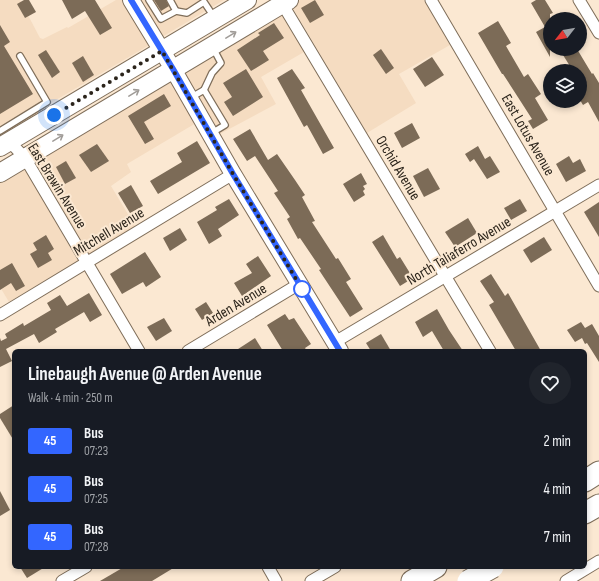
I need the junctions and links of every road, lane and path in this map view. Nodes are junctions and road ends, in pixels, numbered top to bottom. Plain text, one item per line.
1 (131, 0) edge
2 (150, 0) edge
3 (170, 0) edge
4 (247, 0) edge
5 (431, 0) edge
6 (580, 0) edge
7 (284, 1) edge
8 (176, 10) junction
9 (215, 19) junction
10 (599, 33) edge
11 (212, 46) junction
12 (162, 51) junction
13 (20, 56) dead end
14 (173, 69) junction
15 (204, 90) junction
16 (190, 98) junction
17 (51, 108) junction
18 (210, 134) junction
19 (2, 139) edge
20 (25, 158) junction
21 (0, 173) edge
22 (233, 174) junction
23 (599, 185) edge
24 (555, 211) junction
25 (87, 263) junction
26 (446, 276) junction
27 (299, 284) junction
28 (599, 286) edge
29 (0, 314) edge
30 (337, 347) edge
31 (138, 349) edge
32 (191, 349) edge
33 (489, 349) edge
34 (599, 472) edge
35 (587, 480) edge
36 (599, 505) edge
37 (587, 512) edge
38 (599, 561) edge
39 (587, 568) edge
40 (83, 569) edge
41 (269, 569) edge
42 (331, 569) edge
43 (469, 569) edge
44 (489, 569) edge
45 (586, 569) edge
46 (62, 581) edge
47 (276, 581) edge
48 (311, 581) edge
49 (468, 581) edge
50 (477, 581) edge
51 (566, 581) edge

1 - 12 street
2 - 8 lane
3 - 8 lane
4 - 9 main road
5 - 24 street, East Lotus Avenue
6 - 10 street
11 -> 7 main road
7 - 26 street, Orchid Avenue
8 - 9 lane
9 - 12 main road
11 - 14 main road
11 - 15 lane
12 - 14 street
12 - 17 main road
13 - 17 lane
14 - 16 street
20 -> 14 main road
15 - 16 lane
15 - 18 lane
16 - 18 street
17 - 19 main road
18 - 22 street
19 - 20 street, East Brawin Avenue
20 - 21 main road
20 - 25 street, East Brawin Avenue
22 - 25 street, Mitchell Avenue
22 - 27 street
23 - 24 street, North Taliaferro Avenue
24 - 26 street, North Taliaferro Avenue
24 - 28 street, East Lotus Avenue
25 - 29 street, Mitchell Avenue
25 - 31 street, East Brawin Avenue
26 - 30 street, North Taliaferro Avenue
26 - 33 street, Orchid Avenue
27 - 30 street
27 - 32 street, Arden Avenue
34 - 35 highway
36 - 37 highway
38 - 39 street
40 - 46 street
41 - 47 street
42 - 48 street
43 - 50 street
44 - 49 highway, bridge
45 - 51 street

